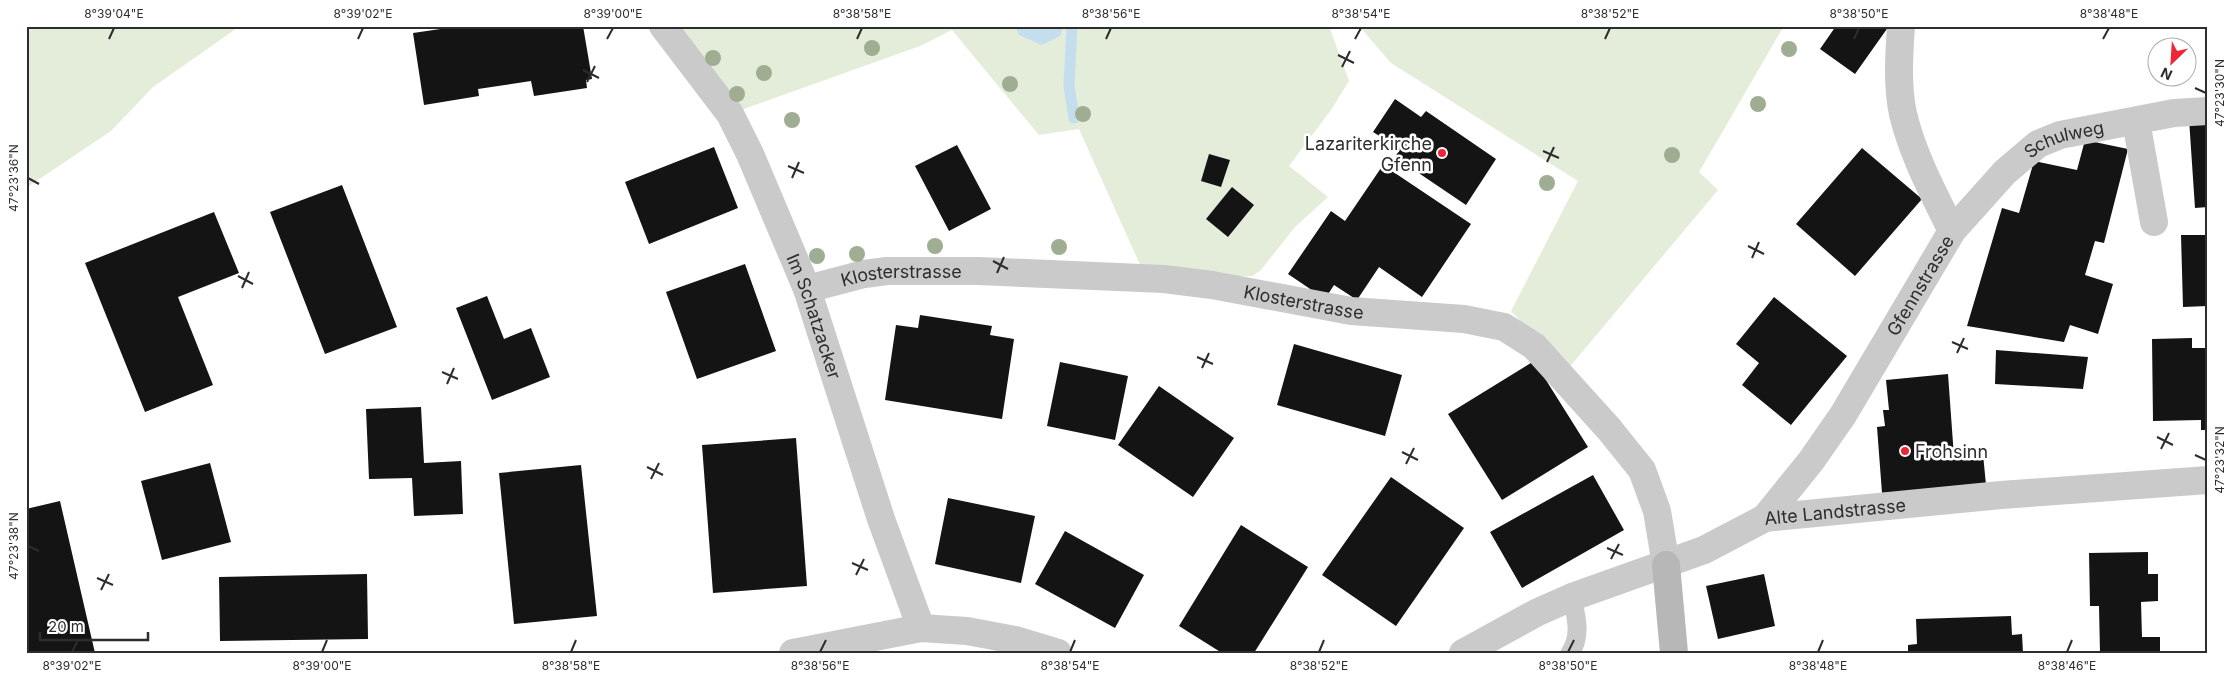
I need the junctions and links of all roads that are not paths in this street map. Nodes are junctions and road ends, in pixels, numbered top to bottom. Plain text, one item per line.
1 (663, 26) edge
2 (1901, 26) edge
3 (2208, 111) edge
4 (2136, 121) junction
5 (2154, 222) dead end
6 (1952, 231) junction
7 (807, 290) junction
8 (2208, 480) edge
9 (1765, 518) junction
10 (1666, 564) junction
11 (1572, 597) junction
12 (921, 628) junction
13 (793, 653) edge
14 (1058, 653) edge
15 (1462, 653) edge
16 (1570, 653) edge
17 (1674, 653) edge

1 - 7 street, Im Schatzacker
2 - 6 street, Gfennstrasse
3 - 4 street, Schulweg
4 - 5 street
4 - 6 street, Schulweg
6 - 9 street, Gfennstrasse
7 - 10 street, Klosterstrasse
7 - 12 street, Im Schatzacker
8 - 9 street, Alte Landstrasse
9 - 10 street, Alte Landstrasse
10 - 11 street, Alte Landstrasse
10 - 17 street
11 - 15 street, Alte Landstrasse
11 - 16 lane
12 - 13 street
12 - 14 street

